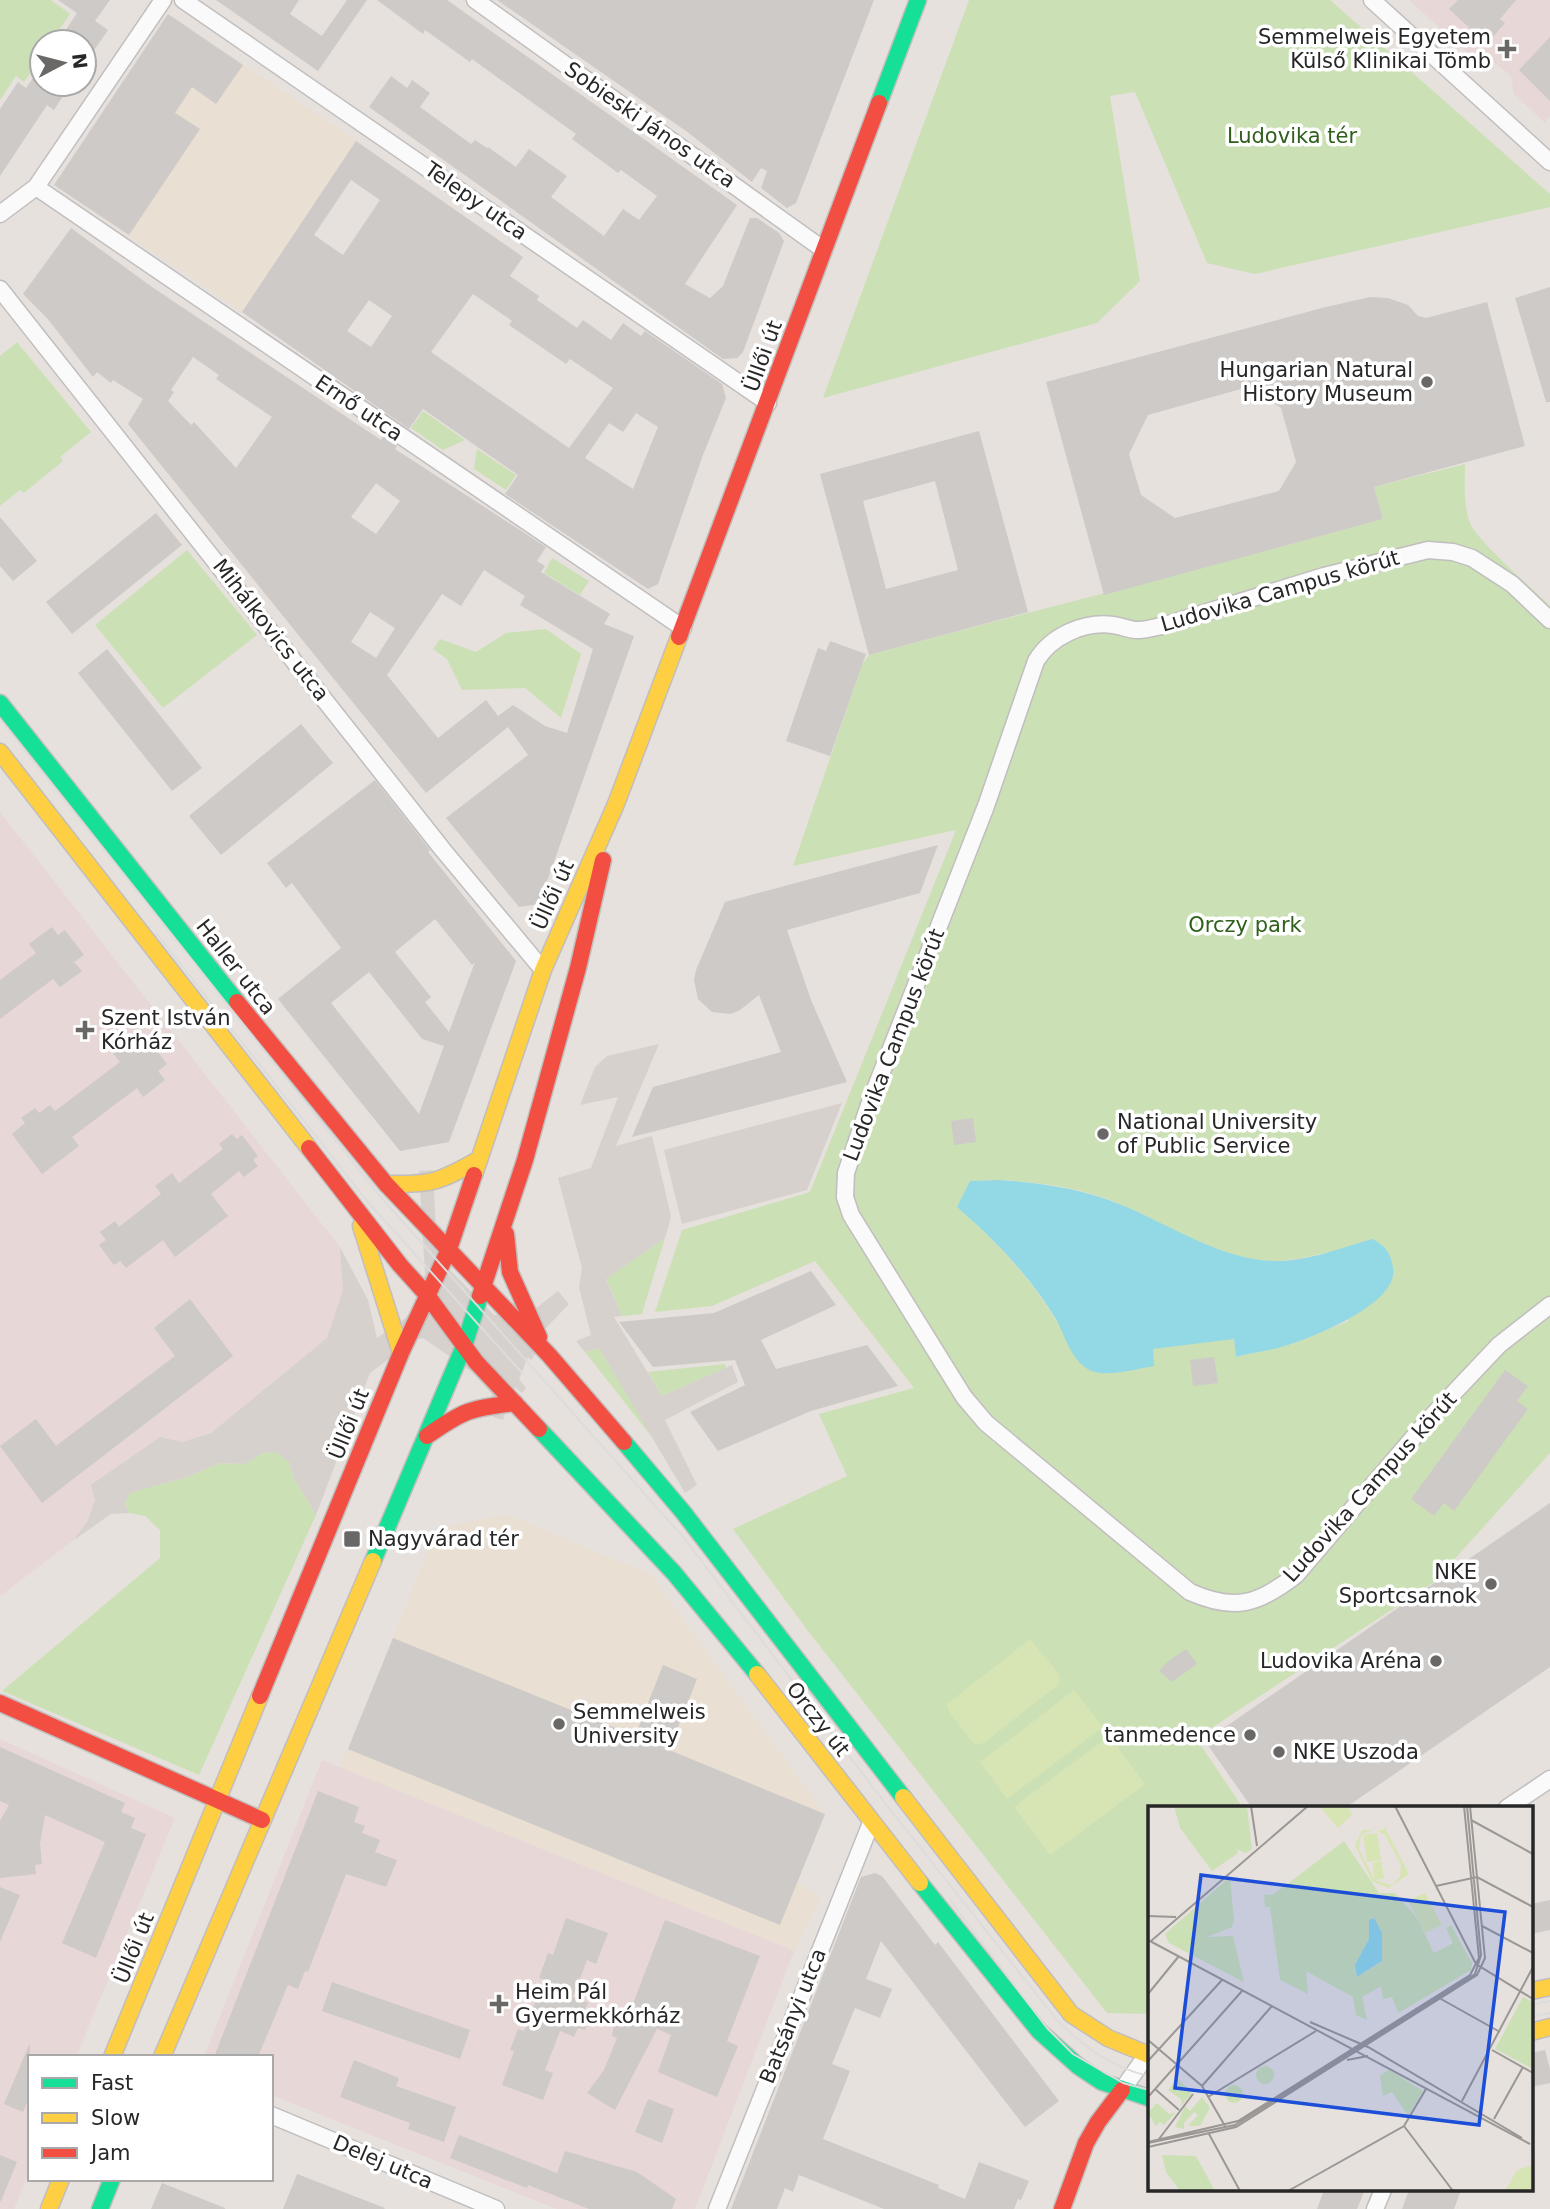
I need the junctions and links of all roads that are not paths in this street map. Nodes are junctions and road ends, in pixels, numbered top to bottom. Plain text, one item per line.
1 (163, 0) edge
2 (183, 0) edge
3 (475, 0) edge
4 (918, 0) edge
5 (1372, 0) edge
6 (1550, 162) edge
7 (36, 187) junction
8 (0, 214) edge
9 (824, 250) junction
10 (0, 289) edge
11 (768, 403) junction
12 (1550, 620) edge
13 (683, 628) junction
14 (0, 703) edge
15 (0, 752) edge
16 (616, 804) junction
17 (544, 970) junction
18 (478, 1160) junction
19 (386, 1184) junction
20 (355, 1208) junction
21 (505, 1222) junction
22 (449, 1249) junction
23 (484, 1290) junction
24 (427, 1296) junction
25 (1550, 1305) edge
26 (464, 1346) junction
27 (401, 1353) junction
28 (549, 1355) junction
29 (515, 1403) junction
30 (427, 1436) junction
31 (0, 1703) edge
32 (1550, 1779) edge
33 (218, 1800) junction
34 (1510, 1806) edge
35 (262, 1820) junction
36 (871, 1823) junction
37 (1550, 1987) edge
38 (1532, 1991) edge
39 (1550, 2027) edge
40 (1532, 2032) edge
41 (1148, 2054) edge
42 (113, 2055) edge
43 (163, 2055) edge
44 (1122, 2090) junction
45 (1148, 2098) edge
46 (273, 2116) edge
47 (60, 2181) edge
48 (111, 2181) edge
49 (1382, 2192) edge
50 (49, 2209) edge
51 (100, 2209) edge
52 (496, 2209) edge
53 (717, 2209) edge
54 (1062, 2209) edge
55 (1375, 2209) edge

1 - 7 street
2 - 11 street, Telepy utca
3 - 9 street, Sobieski János utca
4 - 9 main road, Üllői út
5 - 6 street
7 - 8 street
7 - 13 street, Ernő utca
9 - 11 main road, Üllői út
10 - 17 street, Mihálkovics utca
11 - 13 main road, Üllői út
12 - 25 street, Ludovika Campus körút
13 - 16 main road, Üllői út
14 - 19 main road, Haller utca
15 - 20 main road
16 - 17 main road, Üllői út
16 - 21 main road, Üllői út
17 - 18 main road, Üllői út
18 - 19 main road
18 - 22 main road, Üllői út
19 - 22 main road, Haller utca
20 - 24 main road
20 - 27 main road
21 - 23 main road, Üllői út
21 - 28 main road
22 - 23 main road, Haller utca
22 - 24 main road, Üllői út
23 - 26 main road, Üllői út
23 - 28 main road, Orczy út
24 - 26 main road, Orczy út
24 - 27 main road, Üllői út
26 - 29 main road, Orczy út
26 - 30 main road, Üllői út
27 - 33 main road, Üllői út
28 - 41 main road, Orczy út
29 - 30 main road
29 - 36 main road, Orczy út
30 - 35 main road, Üllői út
31 - 33 main road
32 - 34 street
33 - 35 main road
33 - 42 main road, Üllői út
35 - 43 main road, Üllői út
36 - 44 main road, Orczy út
36 - 53 street, Batsányi utca
37 - 38 main road
39 - 40 main road
41 - 44 street
44 - 45 main road, Orczy út
44 - 54 main road
46 - 52 street, Delej utca
47 - 50 main road
48 - 51 main road
49 - 55 street

